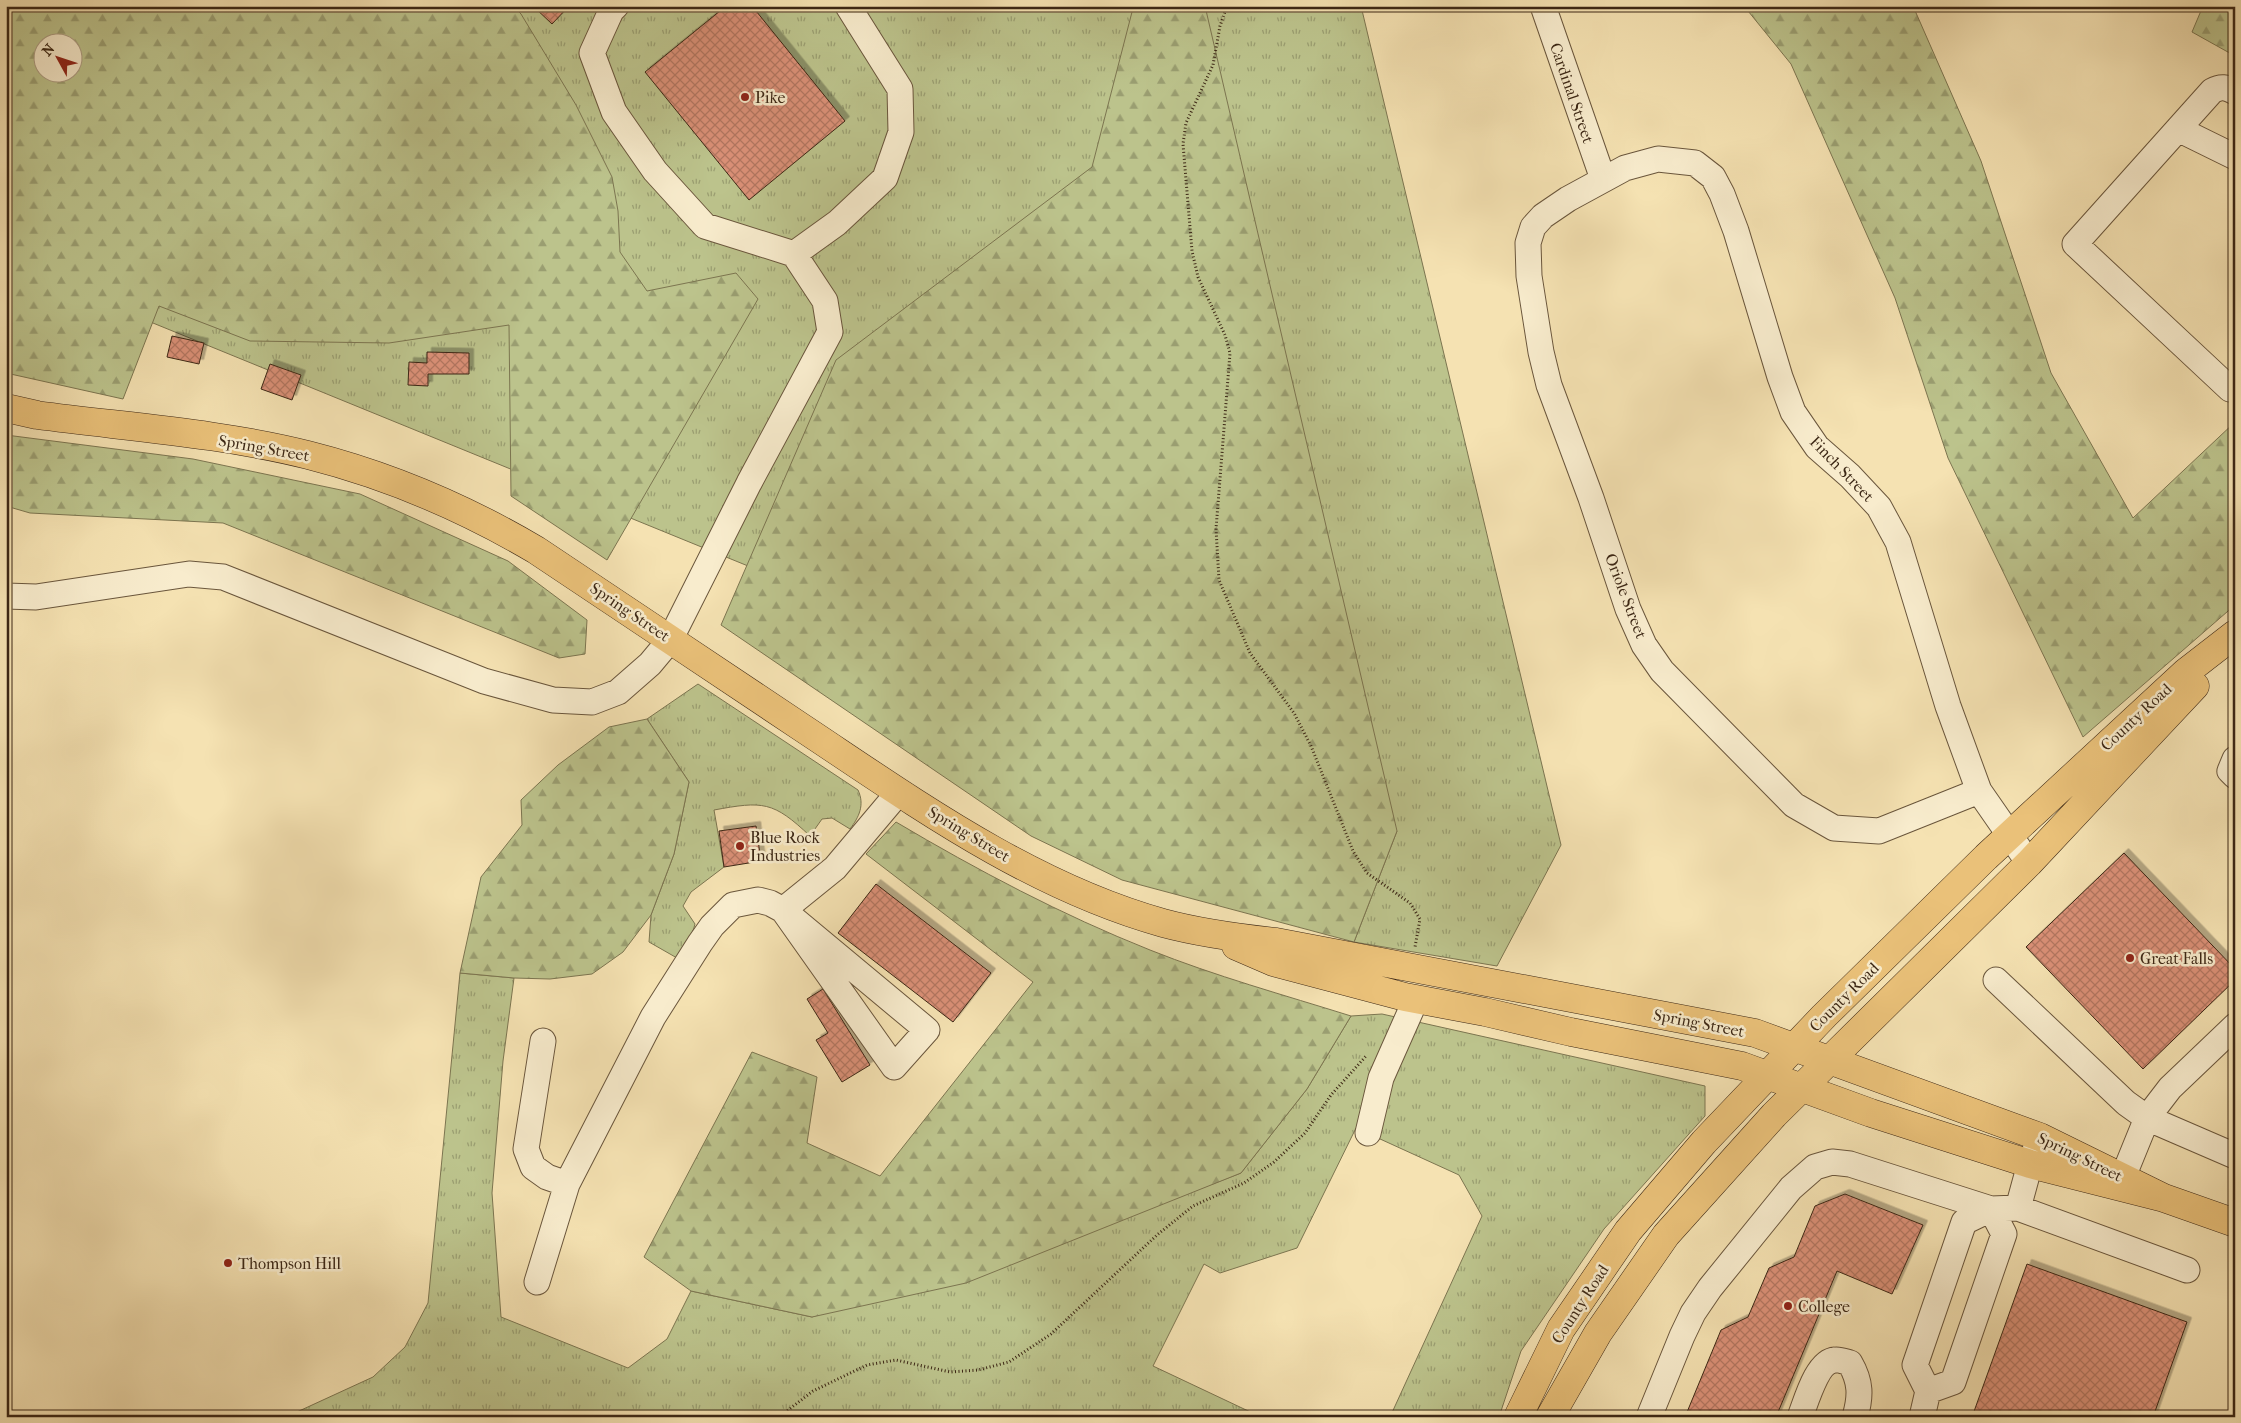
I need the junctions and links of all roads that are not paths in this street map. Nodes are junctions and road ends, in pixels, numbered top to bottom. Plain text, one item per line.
1 (616, 6) edge
2 (848, 6) edge
3 (1543, 6) edge
4 (2230, 90) edge
5 (2178, 129) junction
6 (2235, 158) edge
7 (1603, 179) junction
8 (794, 254) junction
9 (2235, 383) edge
10 (6, 408) edge
11 (6, 596) edge
12 (2235, 634) edge
13 (670, 640) junction
14 (2235, 759) edge
15 (2235, 776) edge
16 (899, 792) junction
17 (1979, 792) junction
18 (2009, 835) junction
19 (2029, 863) junction
20 (783, 910) junction
21 (1208, 934) junction
22 (1996, 980) dead end
23 (1416, 999) junction
24 (2235, 1026) edge
25 (543, 1041) dead end
26 (1794, 1048) junction
27 (1829, 1060) junction
28 (1768, 1075) junction
29 (1801, 1087) junction
30 (2147, 1118) junction
31 (1368, 1133) dead end
32 (2040, 1137) junction
33 (2235, 1156) edge
34 (2030, 1164) junction
35 (2123, 1177) junction
36 (567, 1184) junction
37 (2164, 1198) junction
38 (2018, 1208) junction
39 (1991, 1209) junction
40 (2235, 1223) edge
41 (2187, 1270) dead end
42 (536, 1282) dead end
43 (1928, 1391) junction
44 (1518, 1417) edge
45 (1550, 1417) edge
46 (1649, 1417) edge
47 (1800, 1417) edge
48 (1855, 1417) edge
49 (1922, 1417) edge

1 - 8 street
2 - 8 street
3 - 7 street, Cardinal Street
4 - 5 street
5 - 6 street
5 - 9 street
7 - 17 street, Finch Street
7 - 17 street, Oriole Street
8 - 13 street
10 - 13 main road, Spring Street
11 - 13 street
12 - 18 main road, County Road
12 - 19 main road, County Road
13 - 16 main road, Spring Street
14 - 15 street
16 - 20 street
16 - 21 main road, Spring Street
17 - 18 street, Finch Street
18 - 19 street, Finch Street
18 - 26 main road, County Road
19 - 27 main road, County Road
20 - 20 street
20 - 36 street
21 - 23 main road, Spring Street
21 - 26 main road, Spring Street
22 - 30 street
23 - 28 main road, Spring Street
23 - 31 street
24 - 30 street
25 - 36 street
26 - 27 main road, Spring Street
26 - 28 main road, County Road
27 - 29 main road, County Road
27 - 32 main road, Spring Street
28 - 29 main road, Spring Street
28 - 44 main road, County Road
29 - 34 main road, Spring Street
29 - 45 main road, County Road
30 - 33 street
30 - 35 street
32 - 34 street
32 - 35 main road, Spring Street
34 - 37 main road, Spring Street
34 - 38 street
35 - 37 main road, Spring Street
36 - 42 street
37 - 40 main road, Spring Street
38 - 39 street
38 - 41 street
39 - 43 street
39 - 43 street
39 - 46 street
43 - 49 street
47 - 48 street

